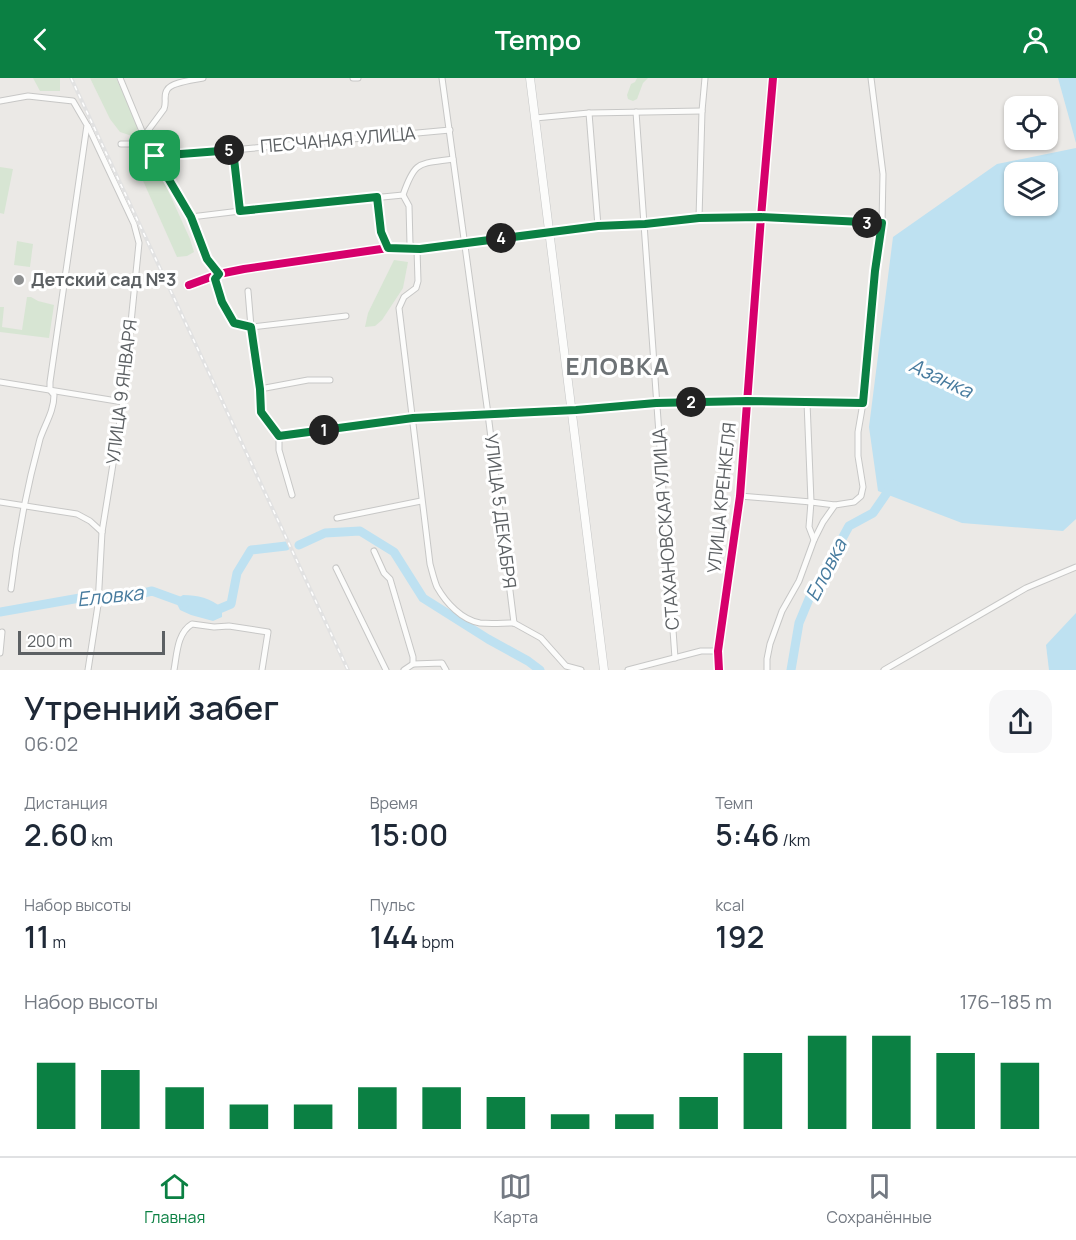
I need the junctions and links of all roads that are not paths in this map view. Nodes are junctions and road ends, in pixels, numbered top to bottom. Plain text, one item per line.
1 (120, 78) edge
2 (203, 78) edge
3 (442, 78) edge
4 (530, 78) edge
5 (705, 78) edge
6 (773, 78) edge
7 (871, 78) edge
8 (0, 101) edge
9 (702, 111) junction
10 (589, 112) junction
11 (636, 112) junction
12 (535, 118) junction
13 (87, 125) junction
14 (450, 130) junction
15 (144, 136) junction
16 (121, 144) dead end
17 (233, 150) junction
18 (155, 156) junction
19 (453, 159) junction
20 (403, 195) junction
21 (377, 197) junction
22 (240, 211) junction
23 (191, 217) junction
24 (761, 217) junction
25 (699, 218) junction
26 (882, 223) junction
27 (645, 224) junction
28 (598, 226) junction
29 (549, 232) junction
30 (465, 243) junction
31 (388, 248) junction
32 (417, 249) junction
33 (219, 274) junction
34 (189, 285) dead end
35 (248, 291) dead end
36 (346, 316) dead end
37 (251, 327) junction
38 (330, 380) dead end
39 (0, 382) edge
40 (260, 389) junction
41 (50, 390) junction
42 (747, 401) junction
43 (123, 402) junction
44 (807, 402) junction
45 (656, 403) junction
46 (863, 403) junction
47 (572, 411) junction
48 (488, 414) junction
49 (413, 418) junction
50 (279, 436) junction
51 (292, 495) dead end
52 (740, 496) junction
53 (421, 501) junction
54 (0, 502) edge
55 (811, 502) junction
56 (25, 506) junction
57 (835, 506) junction
58 (337, 518) dead end
59 (102, 532) junction
60 (814, 540) junction
61 (374, 550) dead end
62 (1076, 567) edge
63 (336, 568) dead end
64 (11, 589) dead end
65 (514, 623) junction
66 (2, 632) dead end
67 (718, 651) junction
68 (0, 653) edge
69 (675, 658) junction
70 (413, 664) junction
71 (88, 670) edge
72 (174, 670) edge
73 (262, 670) edge
74 (386, 670) edge
75 (404, 670) edge
76 (446, 670) edge
77 (581, 670) edge
78 (604, 670) edge
79 (628, 670) edge
80 (719, 670) edge
81 (767, 670) edge
82 (884, 670) edge

1 - 15 street
2 - 15 street
3 - 14 street, УЛИЦА 5 ДЕКАБРЯ
4 - 12 main road
5 - 9 street
6 - 24 street, УЛИЦА КРЕНКЕЛЯ
7 - 26 street
8 - 13 street, УЛИЦА 9 ЯНВАРЯ
9 - 11 street
9 - 25 street
10 - 11 street
10 - 12 street
10 - 28 street
11 - 27 street, СТАХАНОВСКАЯ УЛИЦА
12 - 29 main road
13 - 41 street
13 - 43 street, УЛИЦА 9 ЯНВАРЯ
14 - 17 street, ПЕСЧАНАЯ УЛИЦА
14 - 19 street, УЛИЦА 5 ДЕКАБРЯ
15 - 16 street
15 - 18 street
17 - 18 street, ПЕСЧАНАЯ УЛИЦА
17 - 22 street
18 - 23 street
19 - 20 street
19 - 30 street, УЛИЦА 5 ДЕКАБРЯ
20 - 21 street
20 - 32 street
21 - 22 street
21 - 31 street
22 - 23 street
23 - 33 street
24 - 25 street
24 - 26 street
24 - 42 street, УЛИЦА КРЕНКЕЛЯ
25 - 27 street
26 - 46 street
27 - 28 street
27 - 45 street, СТАХАНОВСКАЯ УЛИЦА
28 - 29 street
29 - 30 street
29 - 47 main road
30 - 32 street
30 - 48 street, УЛИЦА 5 ДЕКАБРЯ
31 - 32 street
31 - 33 street
32 - 49 street
33 - 34 street
33 - 37 street
35 - 37 street
36 - 37 street
37 - 40 street
38 - 40 street
39 - 41 street
40 - 50 street
41 - 43 street
41 - 56 street
42 - 44 street
42 - 45 street
42 - 52 street, УЛИЦА КРЕНКЕЛЯ
43 - 59 street, УЛИЦА 9 ЯНВАРЯ
44 - 46 street
44 - 55 street
45 - 47 street
45 - 69 street, СТАХАНОВСКАЯ УЛИЦА
46 - 57 street
47 - 48 street
47 - 78 main road
48 - 49 street
48 - 65 street, УЛИЦА 5 ДЕКАБРЯ
49 - 50 street
49 - 53 street
50 - 51 street
52 - 55 street
52 - 67 street, УЛИЦА КРЕНКЕЛЯ
53 - 58 street
53 - 65 street
54 - 56 street
55 - 57 street
55 - 60 street
56 - 59 street
56 - 64 street
57 - 60 street
59 - 71 street, УЛИЦА 9 ЯНВАРЯ
60 - 81 street
61 - 70 street
62 - 82 street
63 - 74 street
65 - 77 street
66 - 68 street
67 - 69 street
67 - 80 street, УЛИЦА КРЕНКЕЛЯ
69 - 79 street
70 - 75 street
70 - 76 street
72 - 73 street

